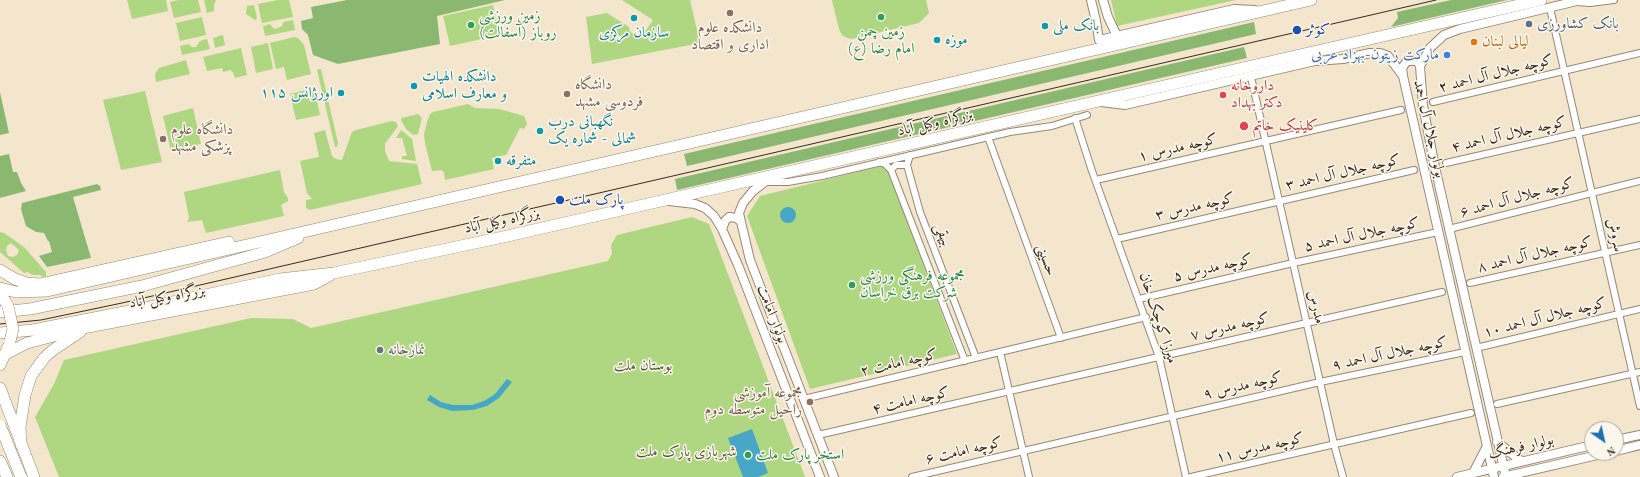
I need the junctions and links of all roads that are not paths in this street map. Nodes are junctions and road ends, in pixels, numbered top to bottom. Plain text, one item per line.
1 (1091, 0) edge
2 (1104, 0) edge
3 (1287, 0) edge
4 (1311, 0) edge
5 (1541, 0) edge
6 (1614, 0) edge
7 (1579, 1) edge
8 (1550, 8) junction
9 (1262, 11) junction
10 (1108, 17) junction
11 (1096, 21) junction
12 (1152, 28) junction
13 (1164, 34) junction
14 (1117, 36) junction
15 (1640, 53) edge
16 (1420, 66) junction
17 (1564, 70) junction
18 (1403, 76) junction
19 (1251, 77) junction
20 (1099, 102) junction
21 (1433, 102) dead end
22 (1401, 110) dead end
23 (1087, 114) dead end
24 (1076, 118) junction
25 (1640, 119) edge
26 (1578, 133) junction
27 (988, 138) junction
28 (1265, 142) junction
29 (910, 155) junction
30 (879, 162) junction
31 (1446, 163) dead end
32 (907, 166) junction
33 (891, 170) junction
34 (1414, 170) dead end
35 (775, 175) junction
36 (1096, 180) junction
37 (1640, 181) edge
38 (763, 182) junction
39 (1592, 192) junction
40 (662, 200) junction
41 (1279, 201) junction
42 (740, 222) junction
43 (324, 226) junction
44 (722, 229) junction
45 (1449, 229) junction
46 (1438, 232) junction
47 (1117, 239) junction
48 (1640, 245) edge
49 (1606, 252) junction
50 (1293, 263) junction
51 (0, 270) edge
52 (334, 273) junction
53 (944, 274) junction
54 (933, 278) junction
55 (1470, 283) dead end
56 (0, 288) edge
57 (1442, 292) dead end
58 (0, 293) edge
59 (1139, 299) junction
60 (4, 309) edge
61 (1640, 309) edge
62 (1619, 314) junction
63 (1146, 317) junction
64 (1469, 317) junction
65 (1458, 319) junction
66 (1306, 323) junction
67 (88, 327) junction
68 (0, 334) edge
69 (1061, 338) junction
70 (1476, 348) junction
71 (1000, 352) junction
72 (1466, 352) junction
73 (6, 354) junction
74 (1159, 357) junction
75 (976, 358) junction
76 (965, 361) junction
77 (0, 364) edge
78 (1640, 372) edge
79 (1633, 374) junction
80 (1320, 382) junction
81 (0, 388) edge
82 (1009, 391) junction
83 (804, 399) junction
84 (1497, 404) dead end
85 (1640, 406) edge
86 (1471, 413) dead end
87 (1172, 416) junction
88 (0, 425) edge
89 (1640, 434) edge
90 (818, 435) junction
91 (0, 436) edge
92 (1624, 438) edge
93 (1497, 442) junction
94 (1334, 444) junction
95 (21, 445) junction
96 (1640, 445) edge
97 (1487, 446) junction
98 (1584, 447) edge
99 (1624, 449) edge
100 (1023, 450) junction
101 (1584, 458) edge
102 (0, 461) edge
103 (1521, 461) junction
104 (1503, 466) junction
105 (1530, 470) junction
106 (1473, 473) junction
107 (1493, 473) edge
108 (7, 477) edge
109 (21, 477) edge
110 (34, 477) edge
111 (820, 477) edge
112 (834, 477) edge
113 (912, 477) edge
114 (1029, 477) edge
115 (1186, 477) edge
116 (1191, 477) edge
117 (1343, 477) edge
118 (1457, 477) edge
119 (1505, 477) edge
120 (1524, 477) edge

1 - 11 main road
2 - 10 main road
3 - 9 main road
4 - 9 highway, بزرگراه وکیل آباد
5 - 20 highway, بزرگراه وکیل آباد
6 - 7 street
7 - 8 main road, بولوار جلال آل احمد
8 - 16 main road, بولوار جلال آل احمد
8 - 17 street, سروش
9 - 12 main road
9 - 13 highway, بزرگراه وکیل آباد
10 - 11 main road
10 - 14 main road
11 - 14 main road
12 - 13 highway
12 - 14 main road
13 - 43 highway, بزرگراه وکیل آباد
15 - 17 street, کوچه جلال آل احمد ۲
16 - 18 main road
16 - 45 main road, بولوار جلال آل احمد
17 - 21 street, کوچه جلال آل احمد ۲
17 - 26 street, سروش
18 - 19 main road, بولوار جلال آل احمد
18 - 46 main road, بولوار جلال آل احمد
19 - 20 main road, بولوار جلال آل احمد
19 - 28 street, مدرس
20 - 35 highway, بزرگراه وکیل آباد
22 - 28 street, کوچه مدرس ۱
23 - 24 street
24 - 27 street
24 - 36 street, میرزا کوچک خان
25 - 26 street, کوچه جلال آل احمد ۴
26 - 31 street, کوچه جلال آل احمد ۴
26 - 39 street, سروش
27 - 29 street
27 - 69 street, حسینی
28 - 36 street, کوچه مدرس ۱
28 - 41 street, مدرس
29 - 30 street
29 - 32 street
30 - 33 street
30 - 38 street
32 - 33 street
32 - 53 street, بیهقی
33 - 54 street
34 - 41 street, کوچه جلال آل احمد ۳
35 - 38 main road, بولوار امامت
35 - 40 highway, بزرگراه وکیل آباد
36 - 47 street, میرزا کوچک خان
37 - 39 street, کوچه جلال آل احمد ۶
38 - 42 main road, بولوار امامت
39 - 45 street, کوچه جلال آل احمد ۶
39 - 49 street, سروش
40 - 44 main road, بولوار امامت
40 - 52 highway, بزرگراه وکیل آباد
41 - 47 street, کوچه مدرس ۳
41 - 50 street, مدرس
42 - 44 main road
42 - 83 main road, بولوار امامت
43 - 51 highway
43 - 56 highway, بزرگراه وکیل آباد
43 - 60 highway, بزرگراه وکیل آباد
44 - 111 main road, بولوار امامت
45 - 64 main road, بولوار جلال آل احمد
46 - 50 street, کوچه جلال آل احمد ۵
46 - 65 main road, بولوار جلال آل احمد
47 - 59 street, میرزا کوچک خان
48 - 49 street, کوچه جلال آل احمد ۸
49 - 55 street, کوچه جلال آل احمد ۸
49 - 62 street, سروش
50 - 59 street, کوچه مدرس ۵
50 - 66 street, مدرس
52 - 67 highway, بزرگراه وکیل آباد
52 - 68 highway, بزرگراه وکیل آباد
53 - 54 street
53 - 75 street, بیهقی
54 - 76 street
57 - 66 street, کوچه مدرس ۷
58 - 60 highway
59 - 63 street, میرزا کوچک خان
60 - 73 highway, bridge
61 - 62 street, کوچه جلال آل احمد ۱۰
62 - 70 street, کوچه جلال آل احمد ۱۰
62 - 79 street, سروش
63 - 69 street, کوچه امامت ۲
63 - 74 street, میرزا کوچک خان
64 - 65 main road
64 - 70 main road, بولوار جلال آل احمد
65 - 72 main road, بولوار جلال آل احمد
66 - 74 street, کوچه مدرس ۷
66 - 80 street, مدرس
67 - 73 highway, بزرگراه وکیل آباد
67 - 95 highway
69 - 71 street, کوچه امامت ۲
70 - 93 main road, بولوار جلال آل احمد
71 - 75 street, کوچه امامت ۲
71 - 82 street
72 - 80 street, کوچه جلال آل احمد ۹
72 - 97 main road, بولوار جلال آل احمد
73 - 77 highway
74 - 82 street, کوچه مدرس ۷
74 - 87 street, میرزا کوچک خان
75 - 76 street, کوچه امامت ۲
76 - 83 street, کوچه امامت ۲
78 - 79 street
79 - 84 street
79 - 85 street, سروش
80 - 87 street, کوچه مدرس ۹
80 - 94 street, مدرس
81 - 95 highway
82 - 90 street, کوچه امامت ۴
82 - 100 street
83 - 90 main road, بولوار امامت
86 - 94 street, کوچه مدرس ۱۱
87 - 100 street, کوچه مدرس ۹
87 - 115 street, میرزا کوچک خان
88 - 109 highway, bridge
89 - 92 main road
90 - 112 main road, بولوار امامت
91 - 95 highway
93 - 103 main road
93 - 104 main road, بولوار جلال آل احمد
94 - 116 street, کوچه مدرس ۱۱
94 - 117 street, مدرس
95 - 110 highway
96 - 99 main road
97 - 106 main road
97 - 107 main road, بولوار جلال آل احمد
98 - 103 main road, بولوار فرهنگ
100 - 113 street, کوچه امامت ۶
100 - 114 street
101 - 105 main road, بولوار فرهنگ
102 - 108 highway
103 - 104 main road, بولوار فرهنگ
104 - 107 main road, بولوار فرهنگ
104 - 119 main road, بولوار جلال آل احمد
105 - 119 main road, بولوار فرهنگ
105 - 120 main road
106 - 107 main road, بولوار فرهنگ
106 - 118 main road, بولوار فرهنگ

